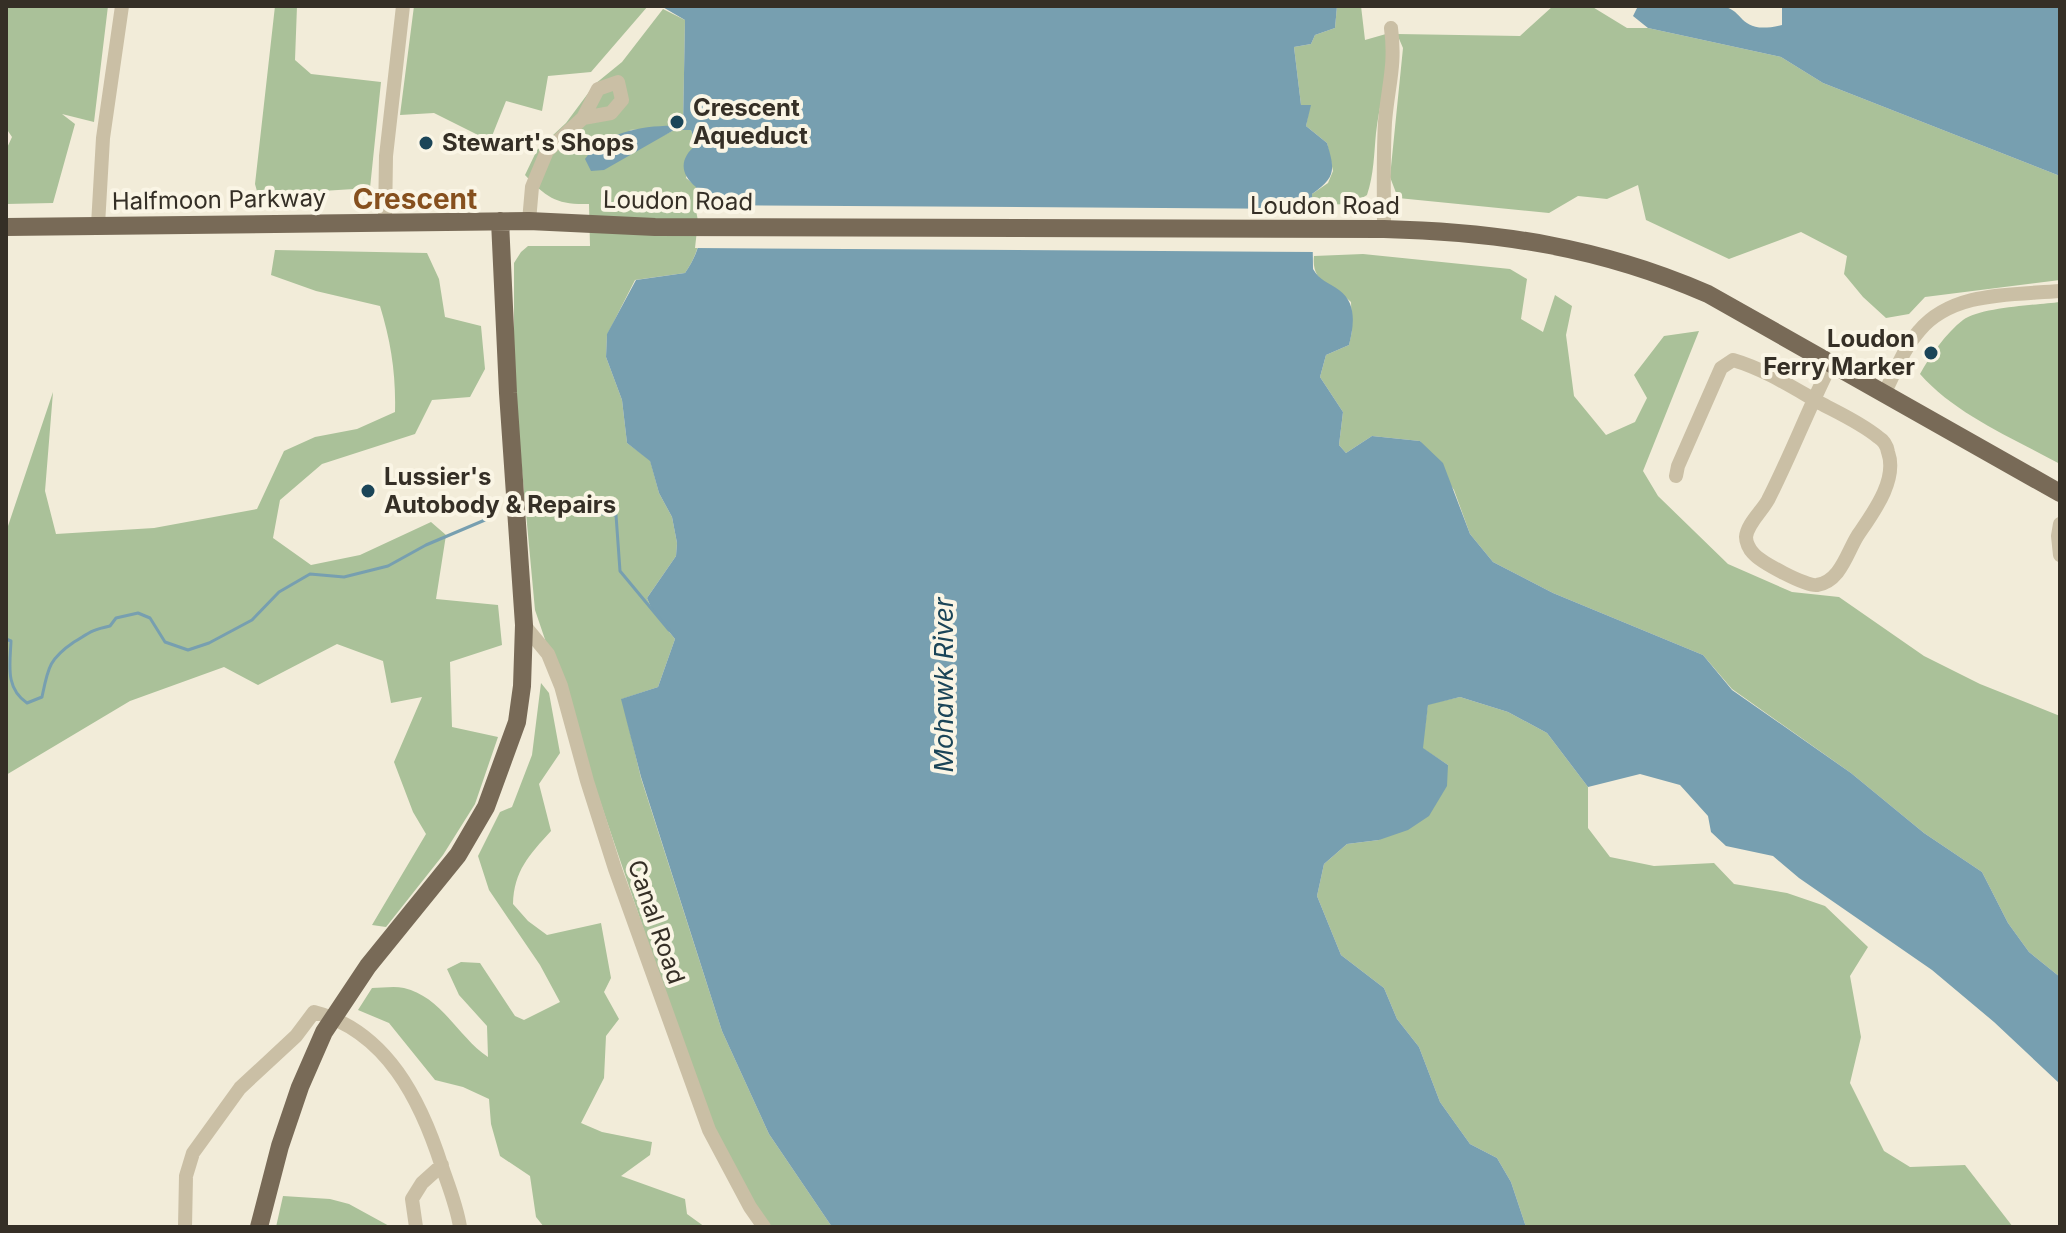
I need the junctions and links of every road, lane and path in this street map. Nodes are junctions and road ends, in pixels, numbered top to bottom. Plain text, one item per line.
1 (122, 6) edge
2 (403, 6) edge
3 (1391, 28) dead end
4 (583, 118) dead end
5 (500, 221) junction
6 (529, 221) junction
7 (385, 222) junction
8 (98, 225) junction
9 (6, 227) edge
10 (1384, 229) junction
11 (2060, 291) edge
12 (1832, 362) junction
13 (1885, 392) junction
14 (1815, 400) junction
15 (1676, 476) dead end
16 (2060, 493) edge
17 (2060, 524) edge
18 (2060, 555) edge
19 (524, 625) junction
20 (333, 1017) junction
21 (442, 1165) junction
22 (185, 1227) edge
23 (259, 1227) edge
24 (416, 1227) edge
25 (460, 1227) edge
26 (764, 1227) edge

1 - 8 street
2 - 7 street
3 - 10 street
4 - 6 street
5 - 6 main road, Halfmoon Parkway
5 - 7 main road, Halfmoon Parkway
5 - 19 main road
6 - 10 main road, Loudon Road
7 - 8 main road, Halfmoon Parkway
8 - 9 main road, Halfmoon Parkway
10 - 12 main road, Loudon Road
11 - 13 street
12 - 13 main road, Loudon Road
12 - 14 street
13 - 16 main road, Loudon Road
14 - 14 street
14 - 15 street
17 - 18 street
19 - 20 main road
19 - 26 street, Canal Road
20 - 21 street
20 - 22 street
20 - 23 main road
21 - 24 street
21 - 25 street

